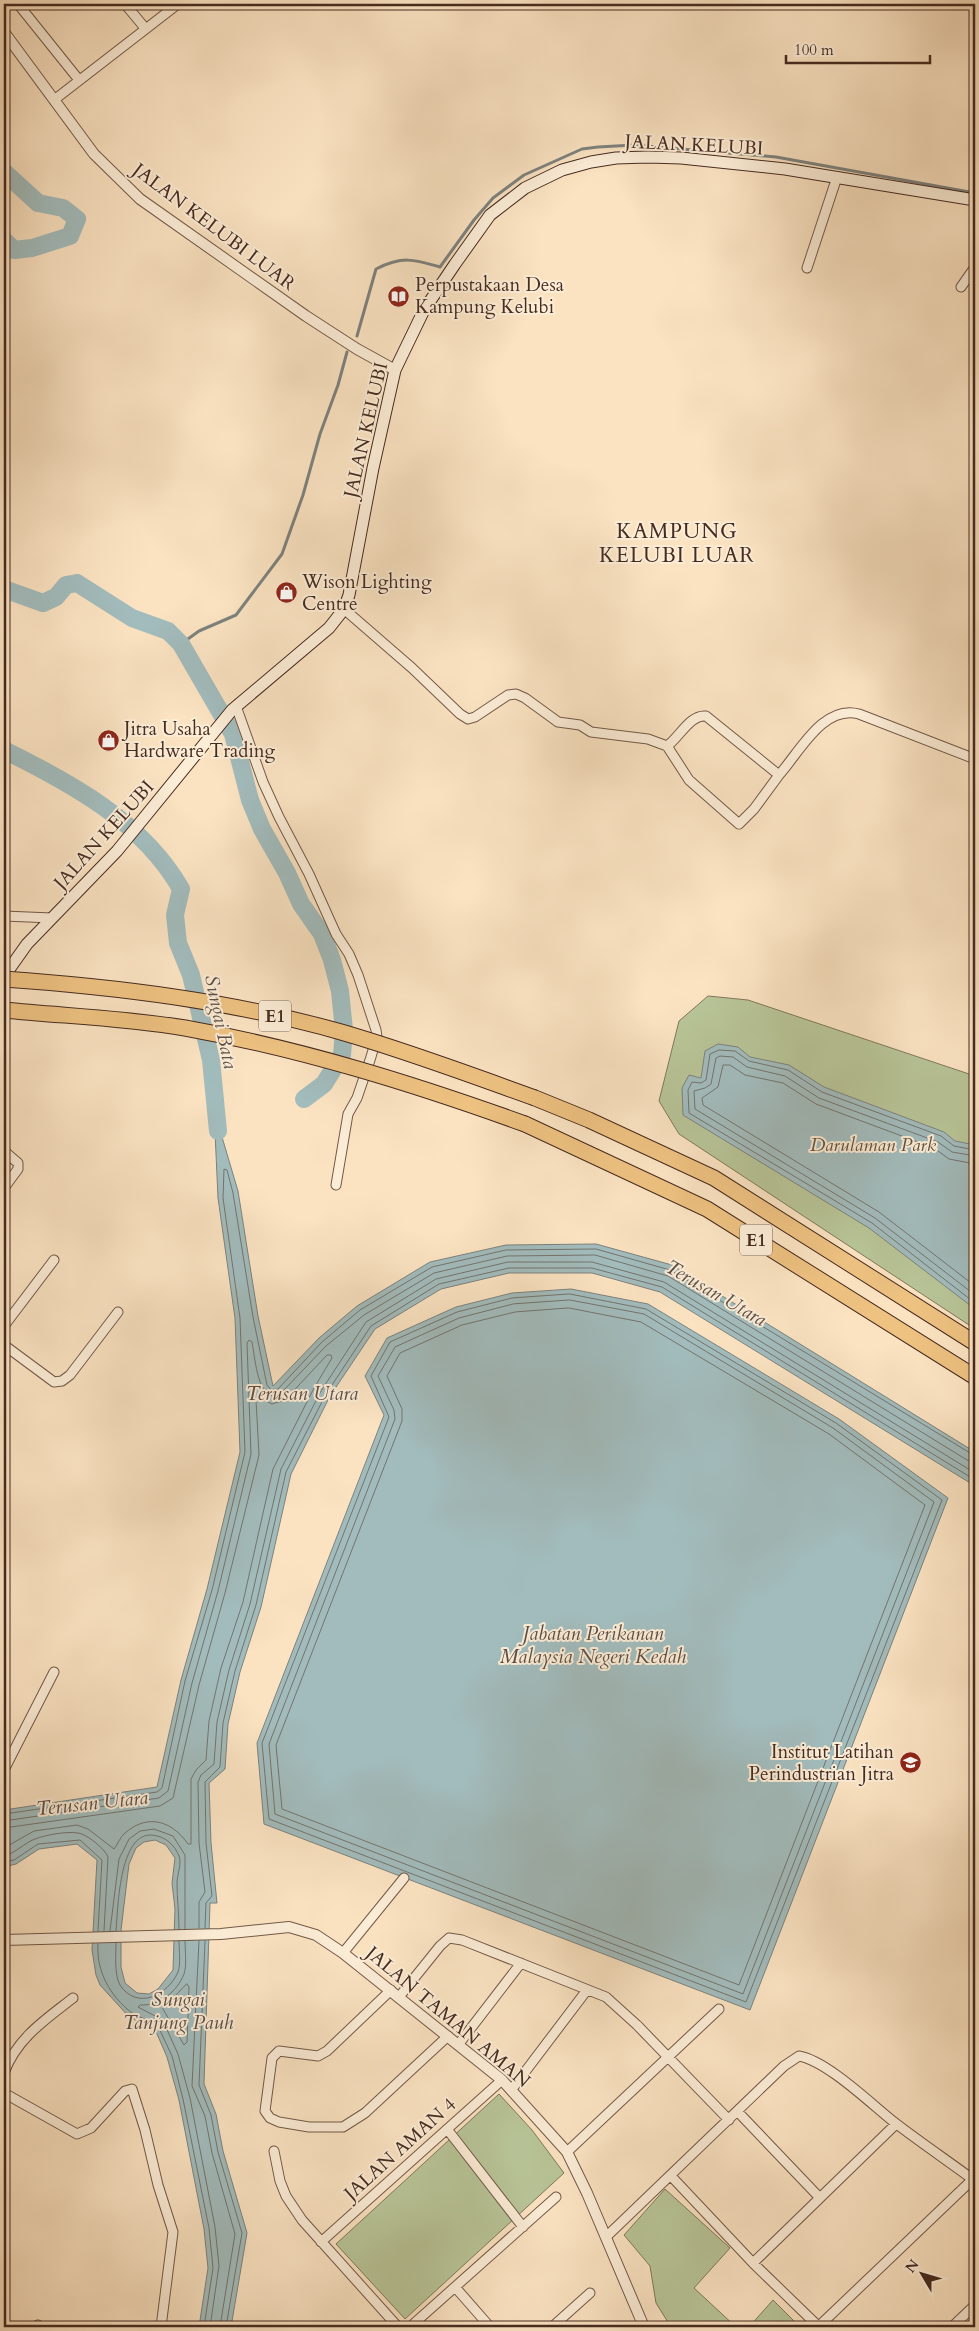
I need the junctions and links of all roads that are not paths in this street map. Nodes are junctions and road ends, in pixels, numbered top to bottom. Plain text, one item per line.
1 (18, 4) edge
2 (126, 4) edge
3 (178, 4) edge
4 (145, 28) junction
5 (4, 32) edge
6 (79, 80) junction
7 (54, 100) junction
8 (837, 177) junction
9 (975, 200) edge
10 (975, 266) edge
11 (807, 268) dead end
12 (961, 287) dead end
13 (395, 370) junction
14 (344, 609) junction
15 (234, 708) junction
16 (667, 746) junction
17 (975, 760) edge
18 (778, 775) junction
19 (4, 916) edge
20 (52, 918) junction
21 (4, 979) edge
22 (4, 985) edge
23 (4, 1010) edge
24 (4, 1151) edge
25 (336, 1185) dead end
26 (4, 1188) edge
27 (54, 1260) dead end
28 (118, 1312) dead end
29 (4, 1326) edge
30 (975, 1343) edge
31 (4, 1345) edge
32 (975, 1377) edge
33 (54, 1672) dead end
34 (4, 1770) edge
35 (404, 1878) dead end
36 (4, 1940) edge
37 (343, 1953) junction
38 (521, 1963) junction
39 (587, 1990) junction
40 (395, 1994) junction
41 (73, 1998) dead end
42 (719, 2009) dead end
43 (448, 2036) junction
44 (458, 2045) junction
45 (668, 2057) junction
46 (4, 2072) edge
47 (502, 2080) junction
48 (512, 2089) junction
49 (4, 2093) edge
50 (737, 2112) junction
51 (729, 2120) junction
52 (896, 2124) junction
53 (447, 2129) junction
54 (274, 2151) dead end
55 (567, 2152) junction
56 (671, 2176) junction
57 (974, 2180) edge
58 (556, 2197) dead end
59 (820, 2198) junction
60 (523, 2227) junction
61 (606, 2237) junction
62 (322, 2242) junction
63 (753, 2263) junction
64 (455, 2287) junction
65 (590, 2293) dead end
66 (975, 2305) edge
67 (161, 2327) edge
68 (398, 2327) edge
69 (410, 2327) edge
70 (490, 2327) edge
71 (552, 2327) edge
72 (644, 2327) edge
73 (819, 2327) edge
74 (952, 2327) edge

1 - 6 street
2 - 4 street
3 - 4 street
4 - 6 street
5 - 7 street, JALAN KELUBI LUAR
6 - 7 street
7 - 13 street, JALAN KELUBI LUAR
8 - 9 main road, JALAN KELUBI
8 - 11 street
8 - 13 main road, JALAN KELUBI
10 - 12 street
13 - 14 main road, JALAN KELUBI
14 - 15 main road, JALAN KELUBI
14 - 16 street
15 - 20 main road, JALAN KELUBI
15 - 25 street
16 - 18 street
16 - 18 street
17 - 18 street
19 - 20 street
20 - 22 main road, JALAN KELUBI
21 - 30 highway, E1, bridge
23 - 32 highway, E1, bridge
24 - 26 street
27 - 29 street
28 - 31 street
33 - 34 street
35 - 37 street
36 - 37 street, JALAN TAMAN AMAN
37 - 40 street, JALAN TAMAN AMAN
38 - 39 street
38 - 40 street
38 - 44 street
39 - 45 street
39 - 48 street
40 - 43 street, JALAN TAMAN AMAN
40 - 43 street
41 - 46 street
42 - 45 street
43 - 44 street, JALAN TAMAN AMAN
44 - 47 street, JALAN TAMAN AMAN
45 - 51 street
45 - 55 street
47 - 48 street, JALAN TAMAN AMAN
47 - 53 street, JALAN AMAN 4
48 - 55 street, JALAN TAMAN AMAN
49 - 67 street
50 - 51 street
50 - 52 street
50 - 59 street
51 - 56 street
52 - 57 street
52 - 59 street
53 - 60 street
53 - 62 street, JALAN AMAN 4
54 - 62 street
55 - 61 street, JALAN TAMAN AMAN
56 - 61 street
56 - 63 street
57 - 73 street
58 - 60 street
59 - 63 street
60 - 64 street
61 - 72 street, JALAN TAMAN AMAN
62 - 68 street
63 - 73 street
64 - 69 street
64 - 70 street
65 - 71 street
66 - 74 street

